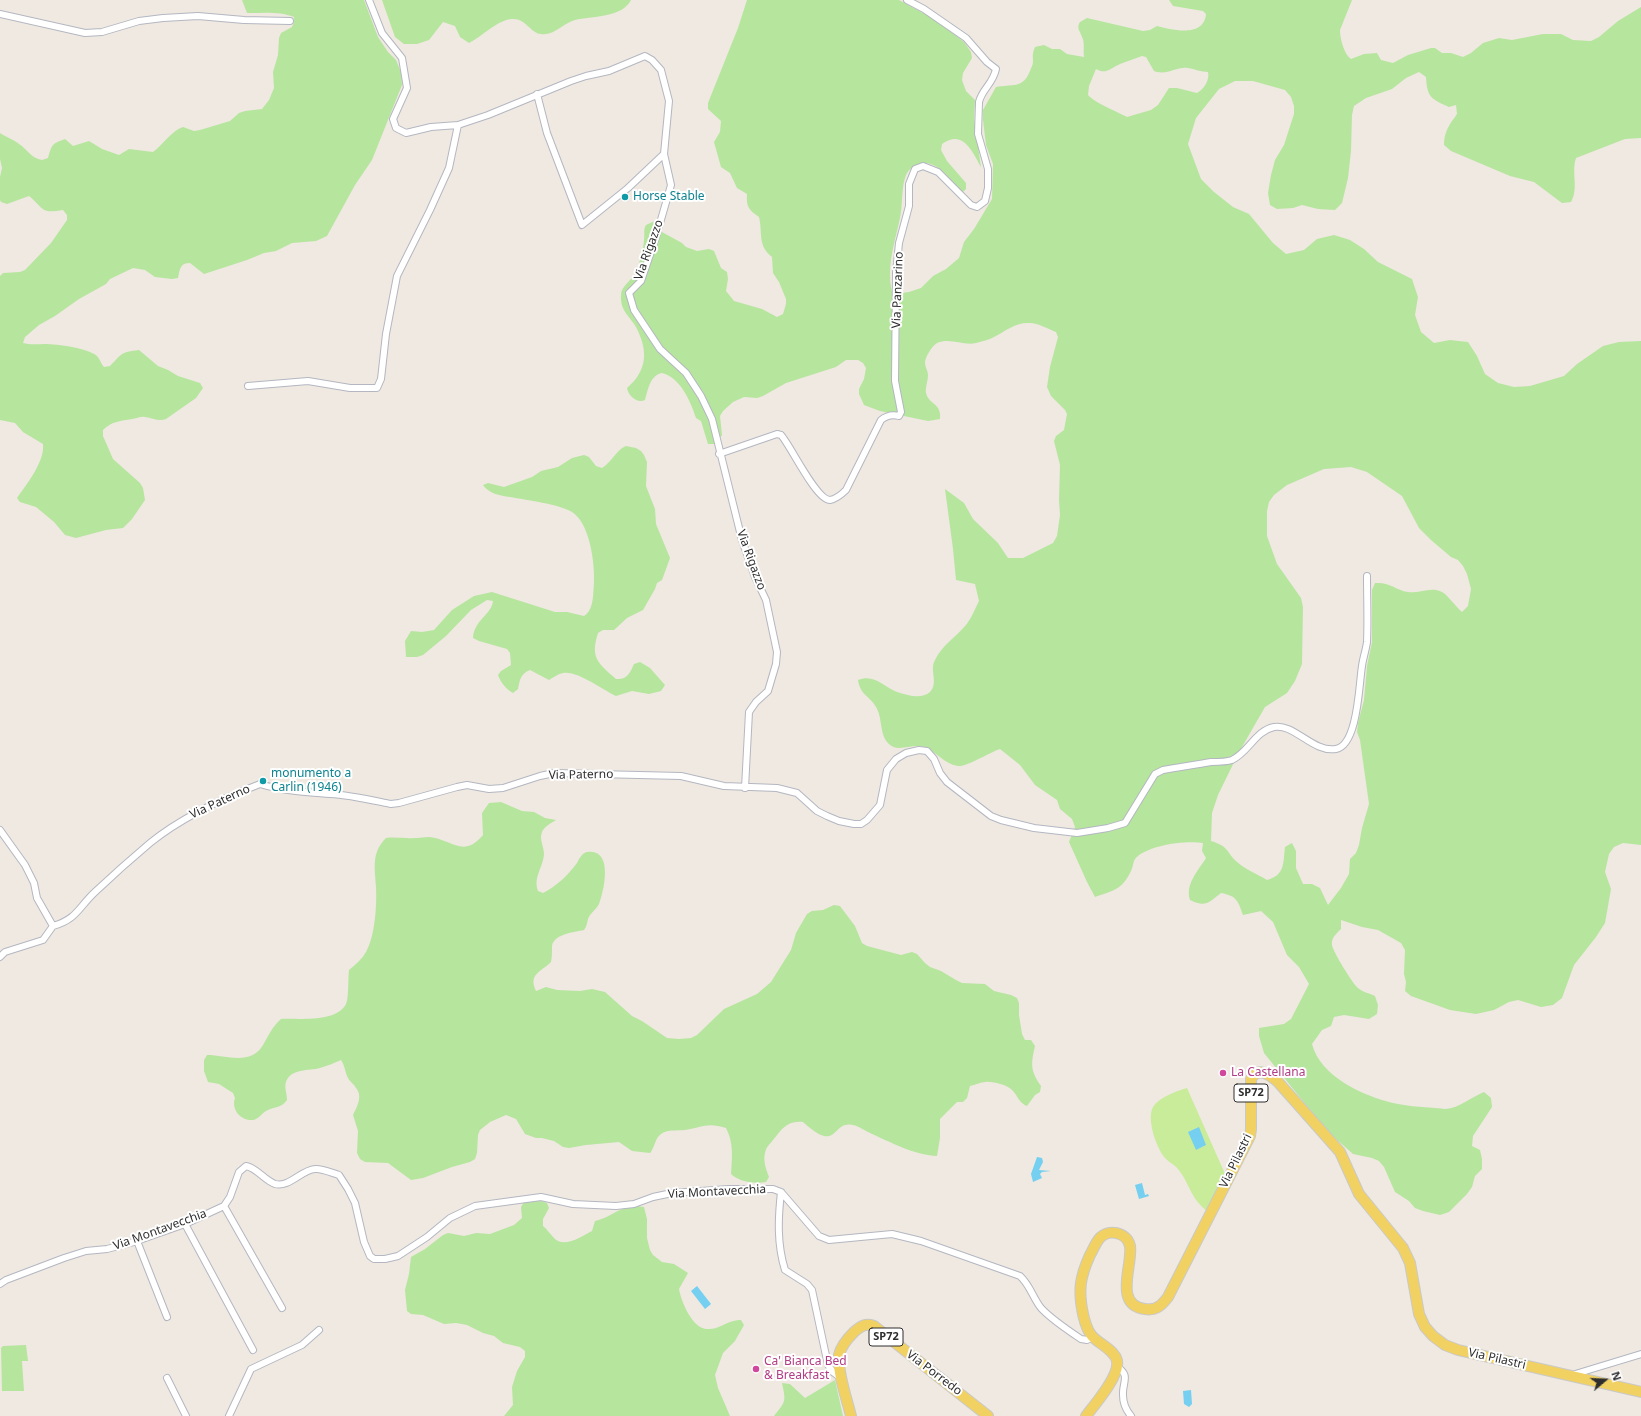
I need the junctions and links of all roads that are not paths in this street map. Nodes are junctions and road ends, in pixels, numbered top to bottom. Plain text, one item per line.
1 (369, 0) edge
2 (908, 0) edge
3 (0, 14) edge
4 (290, 21) dead end
5 (537, 94) junction
6 (458, 124) junction
7 (664, 154) junction
8 (248, 386) dead end
9 (720, 454) junction
10 (1367, 576) dead end
11 (745, 788) junction
12 (0, 830) edge
13 (53, 926) junction
14 (0, 957) edge
15 (781, 1192) junction
16 (224, 1206) junction
17 (185, 1224) junction
18 (137, 1241) junction
19 (0, 1284) edge
20 (282, 1308) dead end
21 (167, 1317) dead end
22 (319, 1330) dead end
23 (1093, 1337) junction
24 (253, 1350) dead end
25 (1641, 1354) edge
26 (1117, 1367) junction
27 (1572, 1375) junction
28 (168, 1378) dead end
29 (841, 1378) junction
30 (1641, 1392) edge
31 (186, 1416) edge
32 (229, 1416) edge
33 (851, 1416) edge
34 (988, 1416) edge
35 (1086, 1416) edge
36 (1131, 1416) edge

1 - 6 street, Via Rigazzo
2 - 9 street, Via Panzarino
3 - 4 street
5 - 6 street, Via Rigazzo
5 - 7 street, Via Rigazzo
5 - 7 street
6 - 8 street
7 - 9 street, Via Rigazzo
9 - 11 street, Via Rigazzo
10 - 11 street, Via Paterno
11 - 13 street, Via Paterno
12 - 13 street
13 - 14 street
15 - 16 street, Via Montavecchia
15 - 23 street, Via Montavecchia
15 - 29 street
16 - 17 street, Via Montavecchia
16 - 20 street
17 - 18 street, Via Montavecchia
17 - 24 street
18 - 19 street, Via Montavecchia
18 - 21 street
22 - 32 street
23 - 26 main road, Via Pilastri / SP72
23 - 27 main road, Via Pilastri / SP72
25 - 27 street
26 - 35 main road
26 - 36 street
27 - 30 main road, Via Pilastri / SP72
28 - 31 street
29 - 33 main road, Via Porredo / SP72
29 - 34 main road, Via Porredo / SP72

